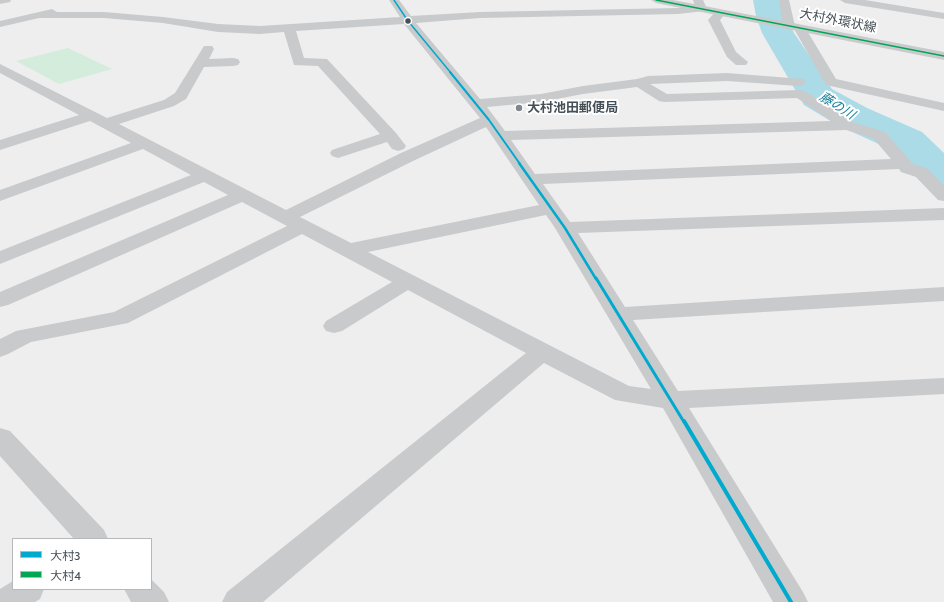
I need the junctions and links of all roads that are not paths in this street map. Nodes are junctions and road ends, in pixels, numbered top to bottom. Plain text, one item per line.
1 (6, 0) edge
2 (394, 0) edge
3 (656, 0) edge
4 (784, 0) edge
5 (845, 0) edge
6 (0, 1) edge
7 (89, 3) dead end
8 (700, 4) edge
9 (166, 9) dead end
10 (720, 13) junction
11 (38, 15) junction
12 (944, 16) edge
13 (156, 19) junction
14 (408, 21) junction
15 (0, 24) edge
16 (792, 27) junction
17 (289, 28) junction
18 (208, 49) dead end
19 (717, 51) dead end
20 (730, 51) junction
21 (944, 56) edge
22 (233, 62) dead end
23 (741, 62) dead end
24 (200, 63) junction
25 (0, 68) edge
26 (798, 82) dead end
27 (639, 83) junction
28 (476, 104) junction
29 (944, 107) edge
30 (99, 119) junction
31 (848, 125) junction
32 (495, 128) junction
33 (390, 136) junction
34 (145, 143) junction
35 (0, 146) edge
36 (338, 153) dead end
37 (407, 157) junction
38 (904, 164) junction
39 (206, 175) junction
40 (531, 179) junction
41 (244, 195) junction
42 (0, 196) edge
43 (944, 196) edge
44 (551, 208) junction
45 (944, 214) edge
46 (294, 221) junction
47 (565, 228) junction
48 (348, 250) junction
49 (0, 258) edge
50 (408, 282) junction
51 (944, 294) edge
52 (0, 300) edge
53 (618, 314) junction
54 (334, 326) dead end
55 (0, 349) edge
56 (542, 352) junction
57 (944, 386) edge
58 (671, 400) junction
59 (3, 446) edge
60 (92, 538) edge
61 (26, 590) edge
62 (141, 590) edge
63 (8, 602) edge
64 (152, 602) edge
65 (239, 602) edge
66 (791, 602) edge

1 - 6 street
2 - 14 street
3 - 8 main road, 大村外環状線
4 - 16 street
5 - 12 street
7 - 11 street
8 - 10 main road, 大村外環状線
8 - 14 street
9 - 13 street
10 - 16 main road, 大村外環状線
10 - 20 street
11 - 13 street
11 - 15 street
13 - 17 street
14 - 17 street
14 - 28 street
16 - 21 main road, 大村外環状線
16 - 29 street
17 - 33 street
18 - 24 street
19 - 20 street
20 - 23 street
22 - 24 street
24 - 30 street
25 - 30 street
26 - 27 street
27 - 28 street
27 - 31 street
28 - 32 street
30 - 34 street
30 - 35 street
31 - 32 street
31 - 38 street
32 - 37 street
32 - 40 street
33 - 36 street
33 - 37 street
34 - 39 street
34 - 42 street
37 - 46 street
38 - 40 street
38 - 43 street
39 - 41 street
39 - 49 street
40 - 44 street
41 - 46 street
41 - 52 street
44 - 47 street
44 - 48 street
45 - 47 street
46 - 48 street
46 - 55 street
47 - 53 street
48 - 50 street
50 - 54 street
50 - 56 street
51 - 53 street
53 - 58 street
56 - 58 street
56 - 65 street
57 - 58 street
58 - 66 street
59 - 60 street
61 - 63 street
62 - 64 street

